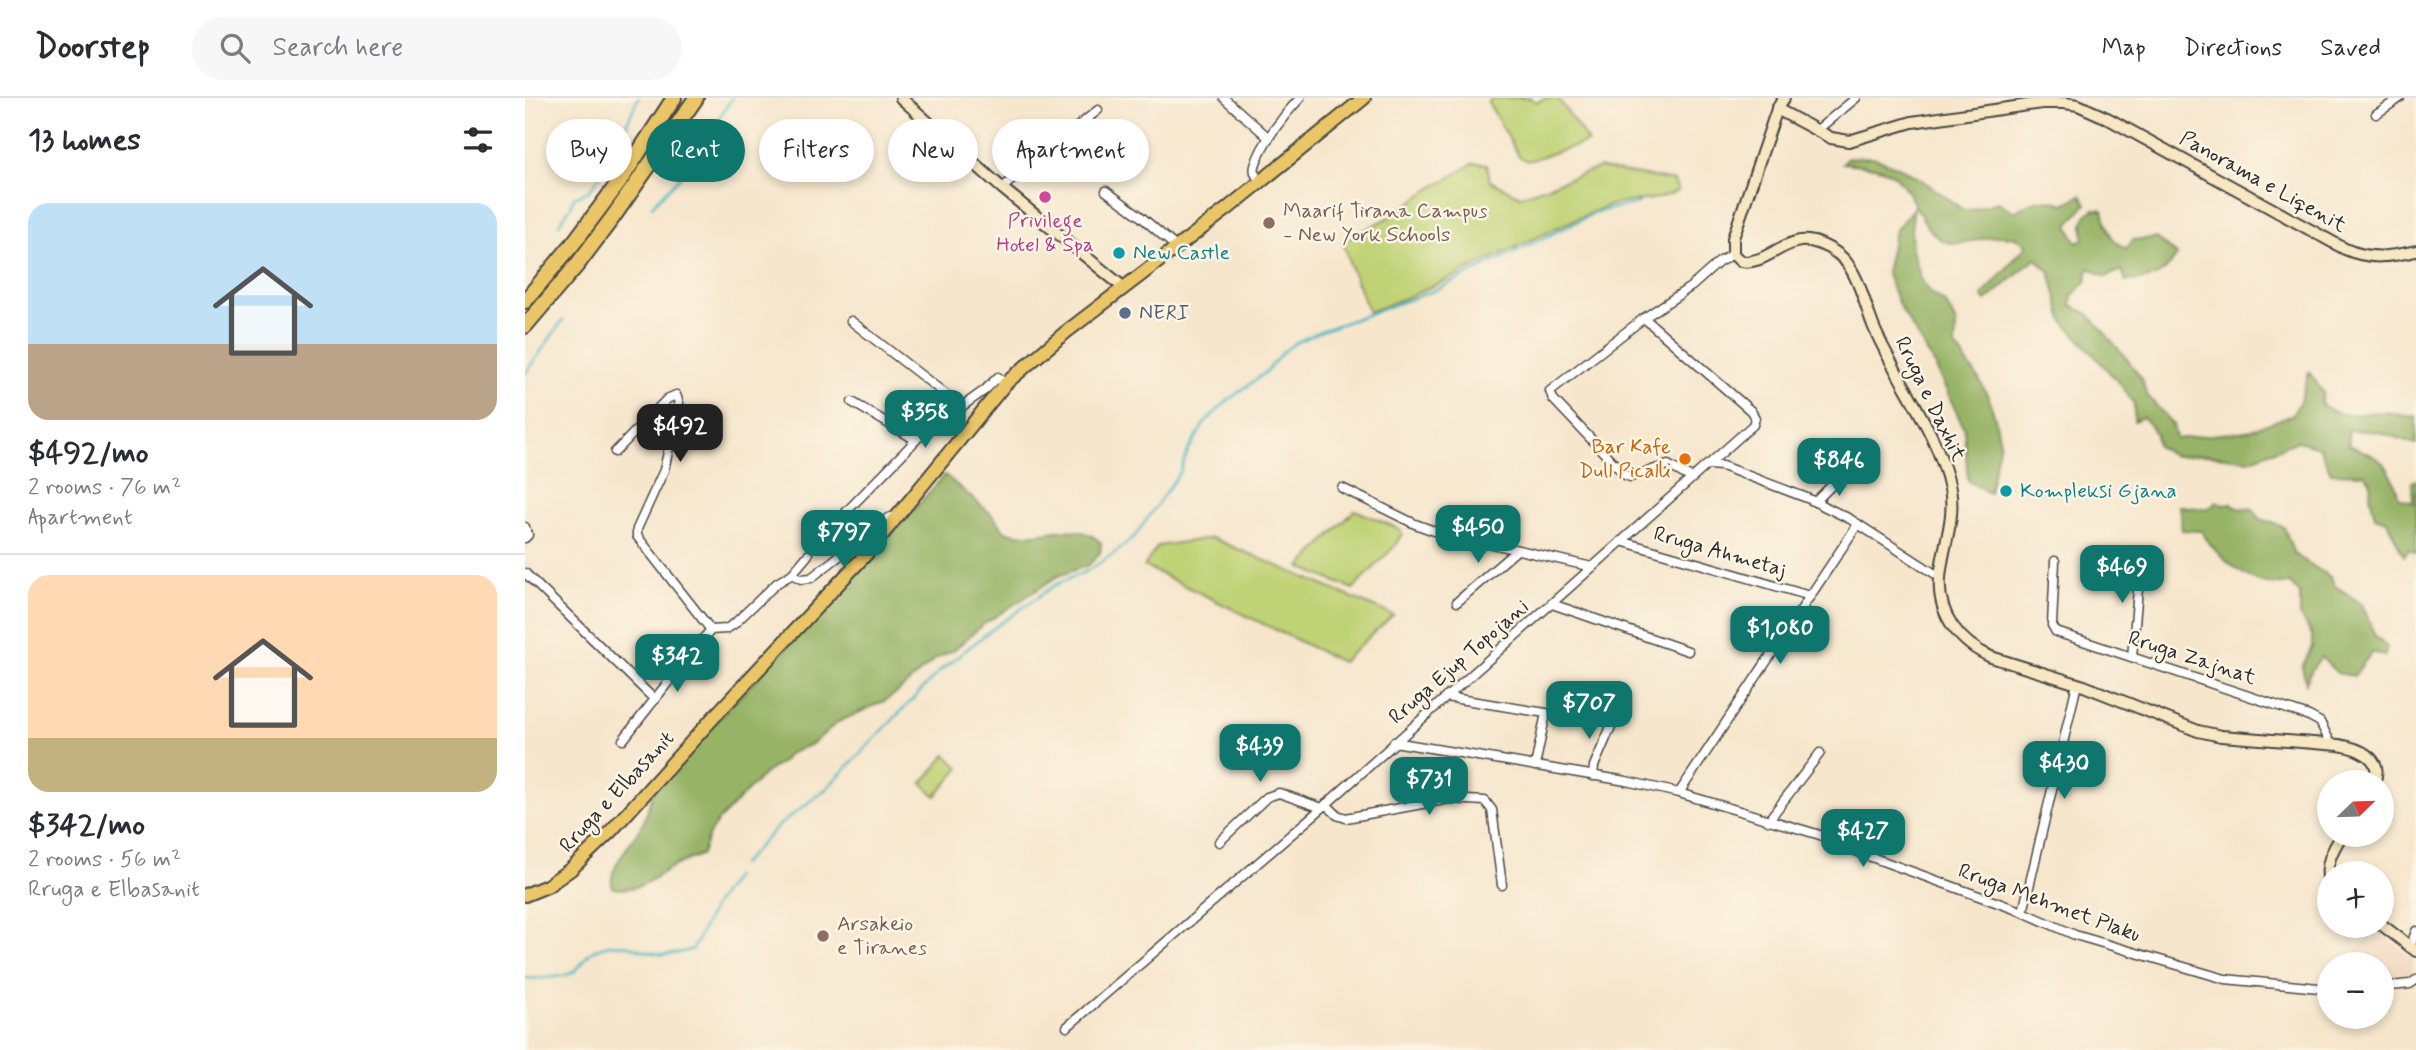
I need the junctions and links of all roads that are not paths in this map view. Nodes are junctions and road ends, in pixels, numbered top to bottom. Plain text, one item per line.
1 (674, 98) edge
2 (901, 98) edge
3 (1224, 98) edge
4 (1300, 98) edge
5 (1364, 98) edge
6 (1784, 98) edge
7 (1856, 98) edge
8 (2400, 98) edge
9 (695, 101) edge
10 (1775, 104) edge
11 (1098, 110) dead end
12 (2376, 114) dead end
13 (1816, 131) junction
14 (1269, 138) junction
15 (1260, 182) junction
16 (1002, 188) junction
17 (1106, 191) dead end
18 (1176, 247) junction
19 (2416, 251) edge
20 (1733, 254) junction
21 (1123, 287) junction
22 (525, 301) edge
23 (1644, 318) junction
24 (851, 321) dead end
25 (525, 326) edge
26 (1006, 384) junction
27 (852, 402) dead end
28 (962, 408) junction
29 (919, 437) junction
30 (615, 452) dead end
31 (1707, 465) junction
32 (1843, 474) dead end
33 (1691, 478) junction
34 (1342, 488) dead end
35 (1815, 502) junction
36 (846, 512) dead end
37 (898, 516) junction
38 (1858, 524) junction
39 (525, 527) edge
40 (525, 538) edge
41 (1621, 541) junction
42 (1517, 550) junction
43 (808, 555) dead end
44 (2141, 556) dead end
45 (2055, 561) dead end
46 (1592, 567) junction
47 (525, 573) edge
48 (792, 574) junction
49 (1940, 577) junction
50 (1810, 596) junction
51 (1457, 602) dead end
52 (1552, 604) junction
53 (711, 630) junction
54 (1688, 651) dead end
55 (2132, 657) junction
56 (2077, 684) junction
57 (1447, 697) junction
58 (655, 700) junction
59 (1616, 715) dead end
60 (623, 740) dead end
61 (1394, 742) junction
62 (2331, 744) junction
63 (1820, 753) dead end
64 (1535, 766) junction
65 (2377, 770) edge
66 (1593, 776) junction
67 (1679, 793) junction
68 (1324, 806) junction
69 (1768, 821) junction
70 (1219, 842) dead end
71 (1502, 885) dead end
72 (525, 895) edge
73 (2023, 912) junction
74 (2416, 931) edge
75 (2394, 934) edge
76 (2413, 949) edge
77 (2416, 980) edge
78 (2394, 986) edge
79 (2317, 988) edge
80 (1067, 1027) dead end

1 - 22 highway
2 - 16 street
3 - 14 street
4 - 14 street
5 - 15 main road, Rruga e Elbasanit
6 - 10 street
7 - 13 street
8 - 12 street
9 - 25 highway
10 - 13 street, Panorama e Liqenit
10 - 20 street
11 - 16 street
13 - 19 street, Panorama e Liqenit
14 - 15 street
15 - 18 main road, Rruga e Elbasanit
16 - 21 street
17 - 18 street
18 - 21 main road, Rruga e Elbasanit
20 - 23 street
20 - 49 street, Rruga e Daxhit
21 - 26 main road, Rruga e Elbasanit
23 - 31 street, Rruga Ejup Topojani
23 - 33 street
24 - 28 street
26 - 28 street
26 - 37 main road, Rruga e Elbasanit
27 - 29 street
28 - 29 street
29 - 36 street
30 - 53 street
31 - 33 street, Rruga Ejup Topojani
31 - 35 street
32 - 35 street
33 - 41 street, Rruga Ejup Topojani
34 - 42 street
35 - 38 street
37 - 48 street
37 - 72 main road, Rruga e Elbasanit
38 - 49 street
38 - 50 street
39 - 40 street
41 - 46 street, Rruga Ejup Topojani
41 - 50 street, Rruga Ahmetaj
42 - 46 street
42 - 51 street
43 - 48 street
44 - 55 street
45 - 55 street, Rruga Zajnat
46 - 52 street, Rruga Ejup Topojani
47 - 58 street
48 - 53 street
49 - 56 street, Rruga e Daxhit
50 - 67 street
52 - 54 street
52 - 57 street, Rruga Ejup Topojani
53 - 58 street
55 - 62 street, Rruga Zajnat
56 - 62 street, Rruga e Daxhit
56 - 73 street
57 - 61 street, Rruga Ejup Topojani
57 - 64 street
58 - 60 street
59 - 66 street
61 - 64 street, Rruga Mehmet Plaku
61 - 68 street, Rruga Ejup Topojani
62 - 65 street, Rruga e Daxhit
63 - 69 street
64 - 66 street, Rruga Mehmet Plaku
66 - 67 street, Rruga Mehmet Plaku
67 - 69 street, Rruga Mehmet Plaku
68 - 70 street
68 - 71 street
68 - 80 street, Rruga Ejup Topojani
69 - 73 street, Rruga Mehmet Plaku
73 - 79 street, Rruga Mehmet Plaku
74 - 76 street
75 - 76 street
77 - 78 street

